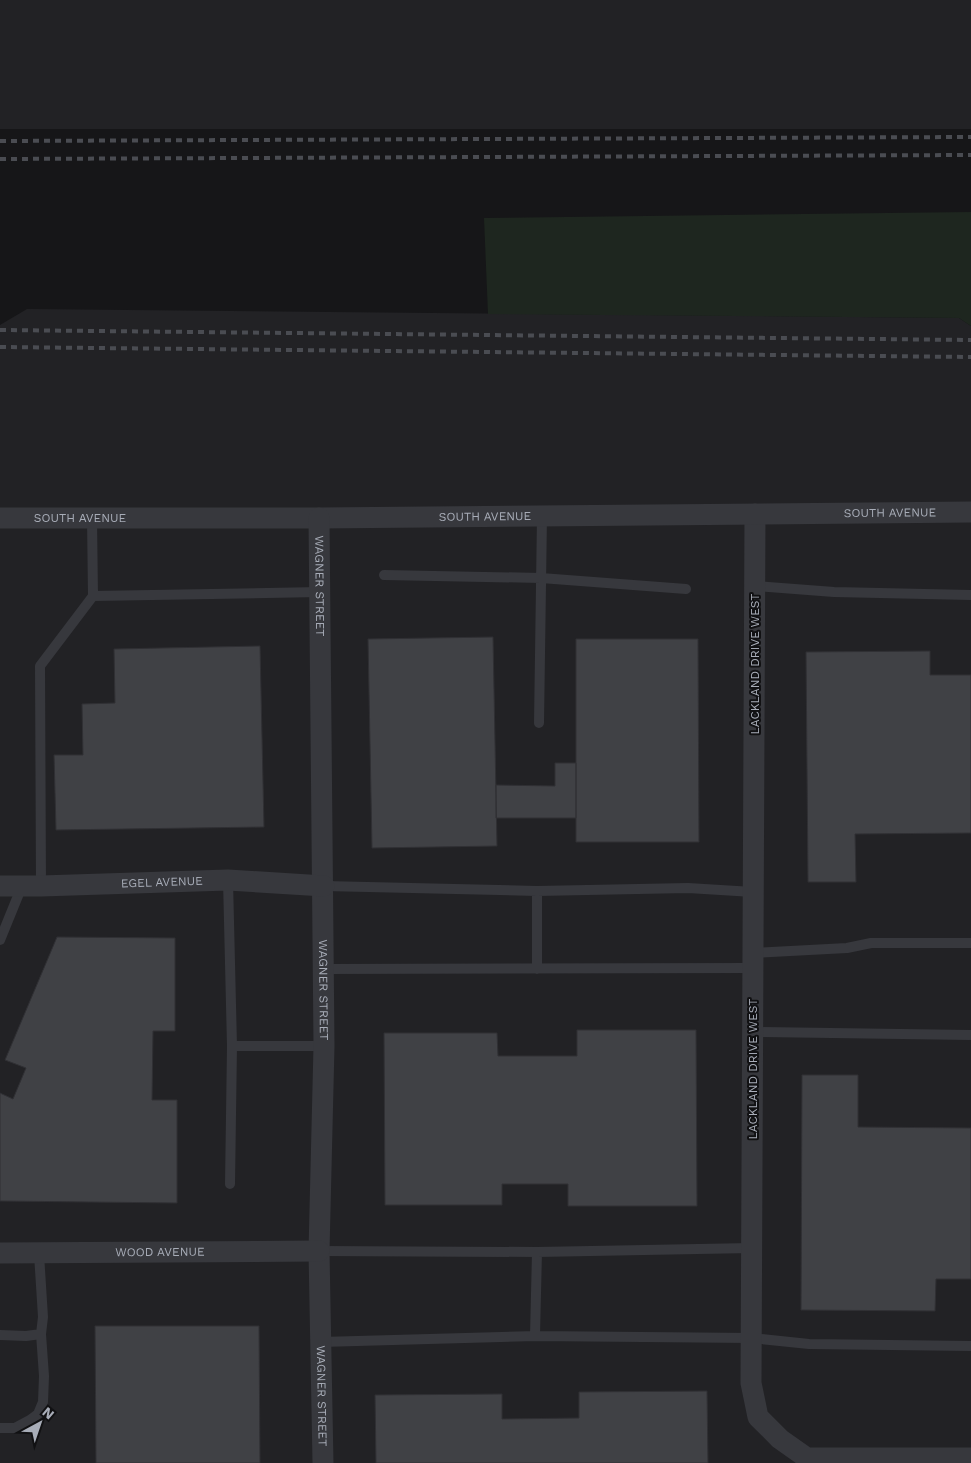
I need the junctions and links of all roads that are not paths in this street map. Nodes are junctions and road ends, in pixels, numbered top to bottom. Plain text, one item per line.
1 (971, 512) edge
2 (756, 514) junction
3 (542, 516) junction
4 (0, 518) edge
5 (92, 518) junction
6 (319, 518) junction
7 (384, 575) dead end
8 (541, 578) junction
9 (755, 586) junction
10 (686, 589) dead end
11 (320, 592) junction
12 (971, 595) edge
13 (93, 596) junction
14 (539, 724) dead end
15 (228, 880) junction
16 (0, 886) edge
17 (32, 886) junction
18 (324, 886) junction
19 (537, 891) junction
20 (754, 892) junction
21 (0, 940) edge
22 (971, 943) edge
23 (753, 961) junction
24 (537, 968) junction
25 (324, 969) junction
26 (753, 1032) junction
27 (971, 1036) edge
28 (232, 1046) junction
29 (324, 1046) junction
30 (230, 1184) dead end
31 (752, 1248) junction
32 (319, 1251) junction
33 (537, 1252) junction
34 (0, 1253) edge
35 (39, 1254) junction
36 (41, 1334) junction
37 (0, 1335) edge
38 (535, 1336) junction
39 (751, 1338) junction
40 (321, 1342) junction
41 (971, 1346) edge
42 (0, 1428) edge
43 (797, 1458) edge
44 (971, 1458) edge
45 (323, 1463) edge

1 - 2 street, SOUTH AVENUE
2 - 3 street, SOUTH AVENUE
2 - 9 street, LACKLAND DRIVE WEST
3 - 6 street, SOUTH AVENUE
3 - 8 lane
4 - 5 street, SOUTH AVENUE
5 - 6 street, SOUTH AVENUE
5 - 13 lane
6 - 11 street, WAGNER STREET
7 - 8 lane
8 - 10 lane
8 - 14 lane
9 - 12 lane
9 - 20 street, LACKLAND DRIVE WEST
11 - 13 lane
11 - 18 street, WAGNER STREET
13 - 17 lane
15 - 17 street, EGEL AVENUE
15 - 18 street, EGEL AVENUE
15 - 28 lane
16 - 17 street, EGEL AVENUE
17 - 21 lane
18 - 19 lane
18 - 25 street, WAGNER STREET
19 - 20 lane
19 - 24 lane
20 - 23 street, LACKLAND DRIVE WEST
22 - 23 lane
23 - 24 lane
23 - 26 street, LACKLAND DRIVE WEST
24 - 25 lane
25 - 29 street, WAGNER STREET
26 - 27 lane
26 - 31 street, LACKLAND DRIVE WEST
28 - 29 lane
28 - 30 lane
29 - 32 street, WAGNER STREET
31 - 33 lane
31 - 39 street, LACKLAND DRIVE WEST
32 - 33 lane
32 - 35 street, WOOD AVENUE
32 - 40 street, WAGNER STREET
33 - 38 lane
34 - 35 street, WOOD AVENUE
35 - 36 lane
36 - 37 lane
36 - 42 lane
38 - 39 lane
38 - 40 lane
39 - 41 lane
39 - 43 street, LACKLAND DRIVE WEST
40 - 45 street, WAGNER STREET
43 - 44 street, LACKLAND DRIVE WEST

